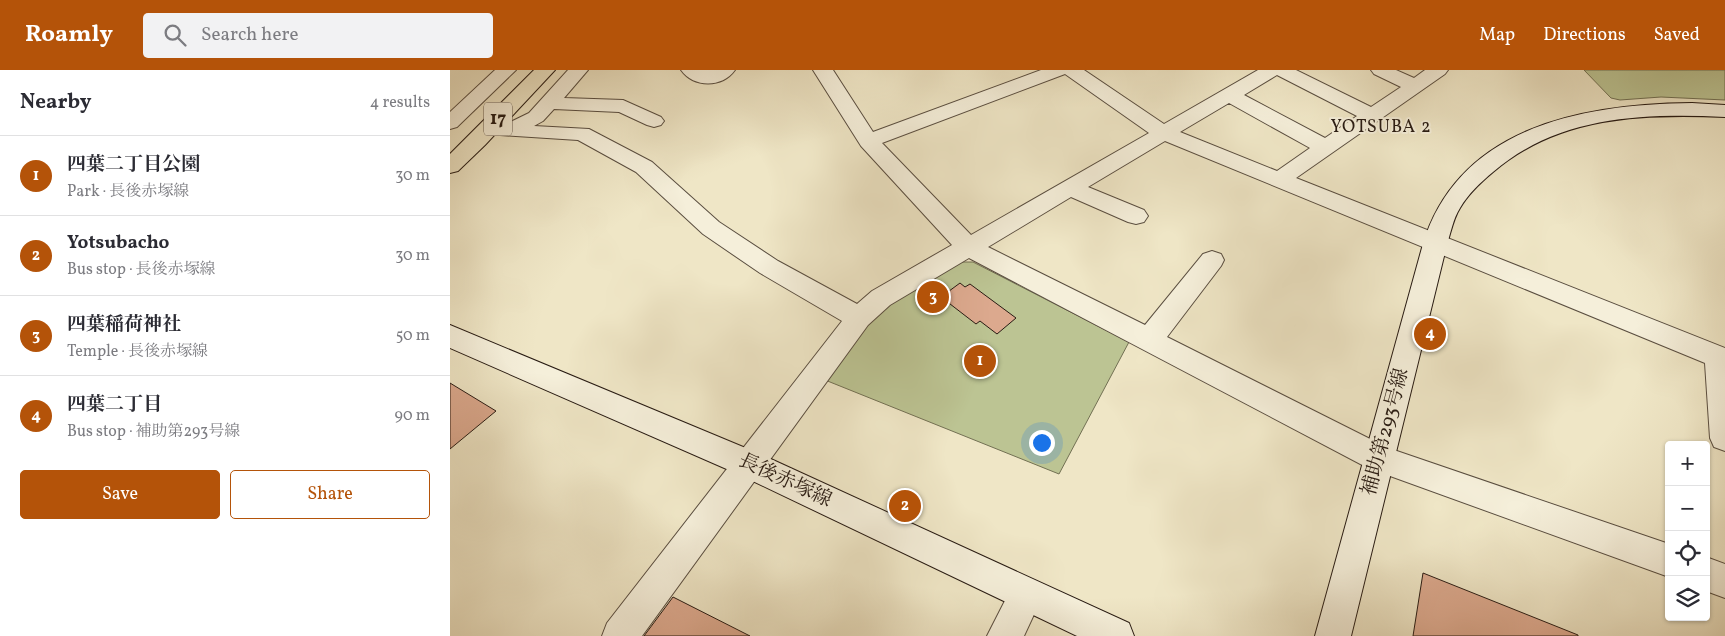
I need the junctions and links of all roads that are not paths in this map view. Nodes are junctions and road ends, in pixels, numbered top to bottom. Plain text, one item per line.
1 (506, 70) edge
2 (525, 70) edge
3 (545, 70) edge
4 (578, 70) edge
5 (691, 70) edge
6 (725, 70) edge
7 (823, 70) edge
8 (1059, 70) edge
9 (1071, 70) edge
10 (1272, 70) edge
11 (1281, 70) edge
12 (1381, 70) edge
13 (1438, 70) edge
14 (1236, 85) junction
15 (1415, 86) junction
16 (550, 103) junction
17 (1725, 111) edge
18 (1371, 115) junction
19 (654, 121) dead end
20 (450, 123) edge
21 (507, 131) junction
22 (1163, 133) junction
23 (478, 140) junction
24 (868, 141) junction
25 (450, 142) edge
26 (1325, 147) junction
27 (450, 166) edge
28 (1278, 180) junction
29 (1070, 188) junction
30 (1136, 216) dead end
31 (1435, 244) junction
32 (968, 247) junction
33 (1212, 260) dead end
34 (859, 318) junction
35 (450, 336) edge
36 (1149, 340) junction
37 (1725, 438) edge
38 (1379, 458) junction
39 (749, 464) junction
40 (1665, 560) edge
41 (1710, 575) edge
42 (1725, 581) edge
43 (1026, 595) junction
44 (620, 636) edge
45 (1005, 636) edge
46 (1116, 636) edge
47 (1333, 636) edge

1 - 20 street, 17
2 - 25 highway, 17
3 - 23 highway, 17
4 - 16 street, 17
5 - 6 street
7 - 24 street
8 - 24 street
9 - 22 street
10 - 14 street
11 - 18 street
12 - 15 street
13 - 15 street
14 - 22 street
14 - 26 street
15 - 18 street
16 - 19 street
16 - 21 street, 17
17 - 31 street, 補助第293号線
18 - 26 street
21 - 23 street, 17
21 - 34 street
22 - 28 street
22 - 29 street
23 - 27 highway, 17
24 - 32 street
26 - 28 street
28 - 31 street
29 - 30 street
29 - 32 street
31 - 37 street
31 - 38 street, 補助第293号線
32 - 34 street
32 - 36 street
33 - 36 street
34 - 39 street
35 - 39 street, 長後赤塚線
36 - 38 street
38 - 40 street
38 - 47 street, 補助第293号線
39 - 43 street, 長後赤塚線
39 - 44 street
41 - 42 street
43 - 45 street
43 - 46 street, 長後赤塚線

